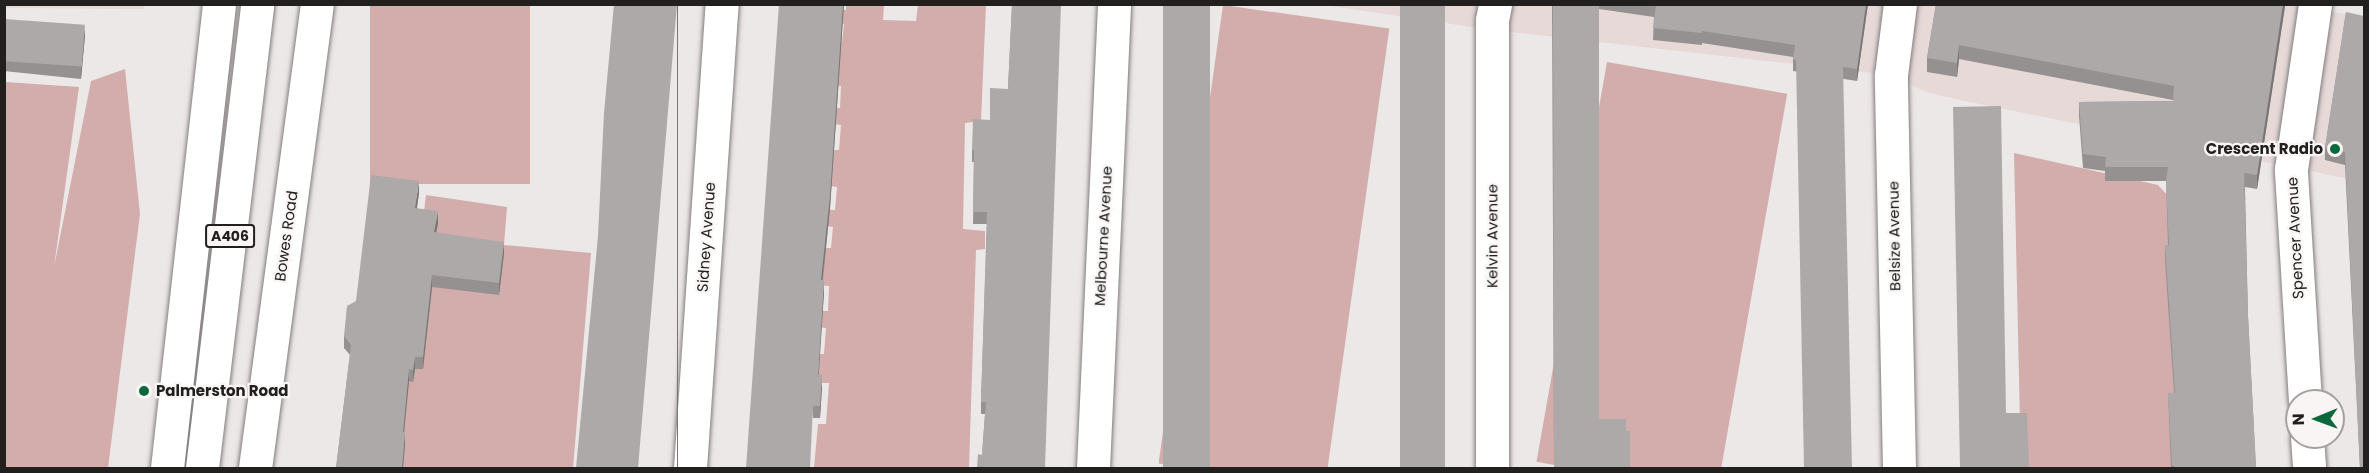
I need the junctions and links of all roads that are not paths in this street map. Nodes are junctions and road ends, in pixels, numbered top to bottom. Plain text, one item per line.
1 (257, 4) edge
2 (317, 4) edge
3 (722, 4) edge
4 (1114, 4) edge
5 (1495, 4) edge
6 (1900, 4) edge
7 (2315, 4) edge
8 (215, 9) edge
9 (2304, 389) edge
10 (2308, 449) edge
11 (167, 468) edge
12 (202, 468) edge
13 (255, 468) edge
14 (690, 468) edge
15 (1093, 468) edge
16 (1492, 468) edge
17 (1899, 468) edge
18 (2309, 468) edge

1 - 12 main road, A406
2 - 13 main road, Bowes Road
3 - 14 main road, Sidney Avenue
4 - 15 main road, Melbourne Avenue
5 - 16 main road, Kelvin Avenue
6 - 17 main road, Belsize Avenue
7 - 9 main road, Spencer Avenue
8 - 11 main road, A406
10 - 18 main road

